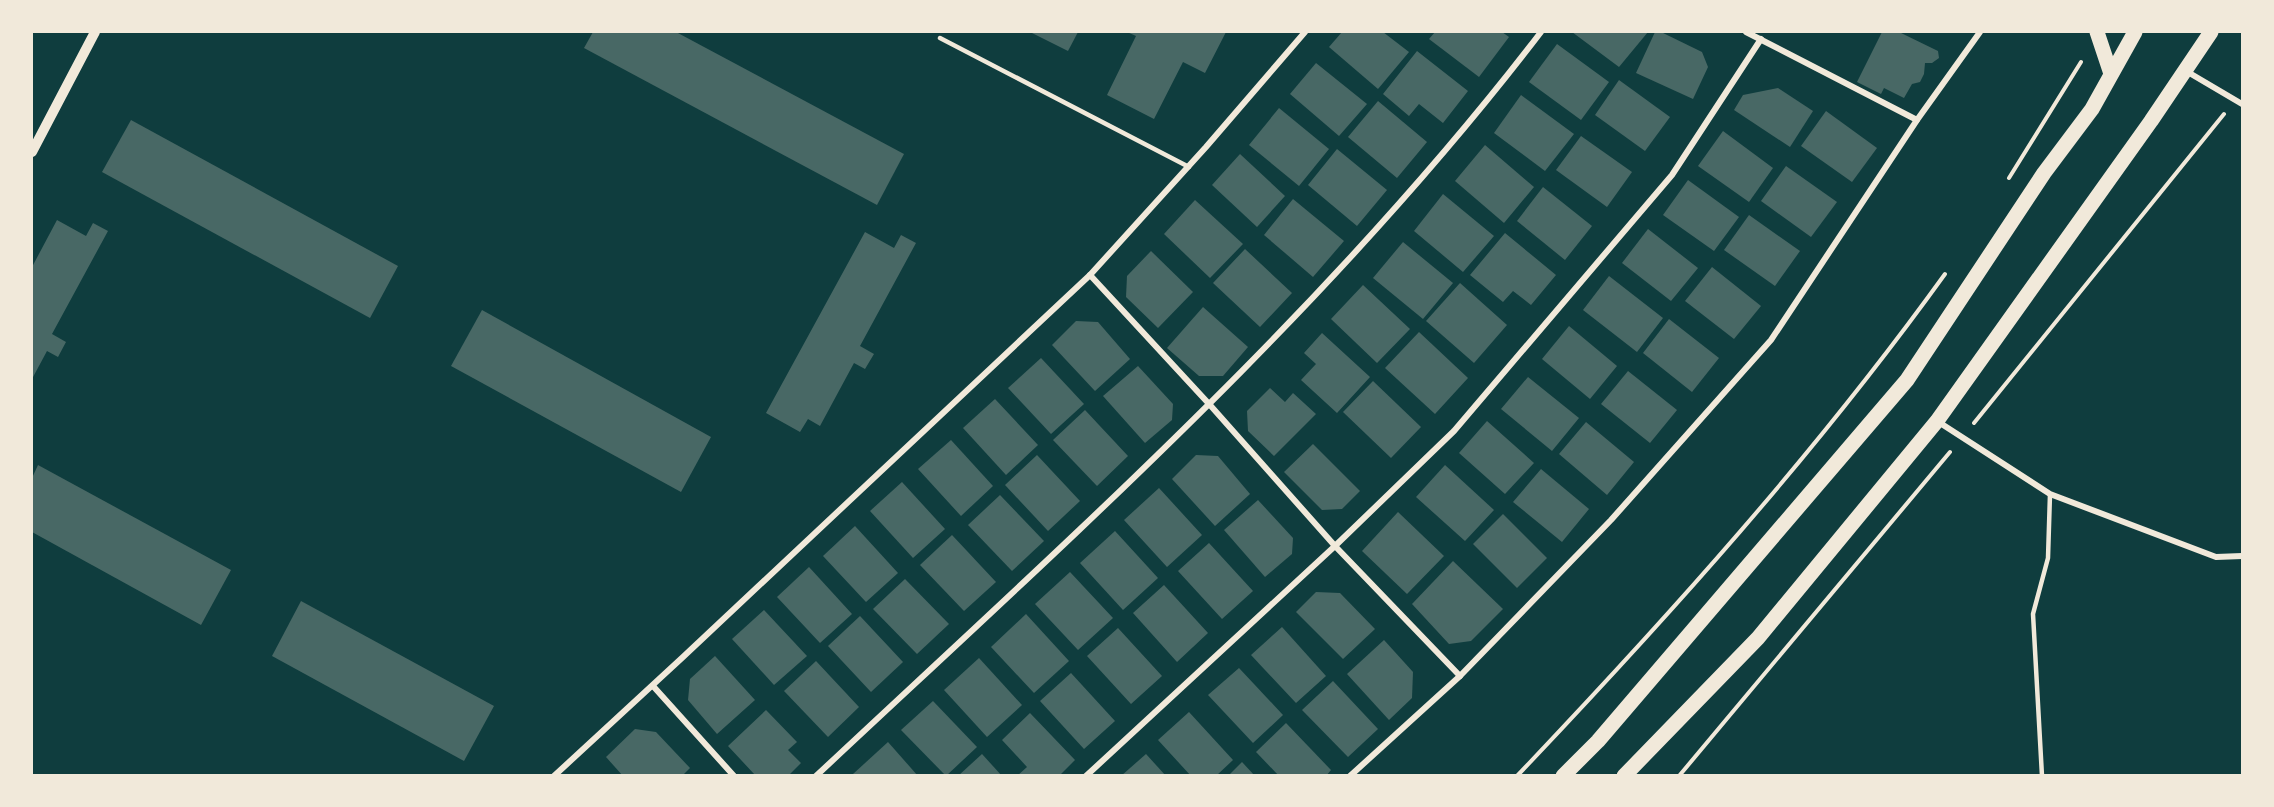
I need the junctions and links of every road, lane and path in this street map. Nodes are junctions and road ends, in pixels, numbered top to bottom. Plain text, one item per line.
1 (94, 32) edge
2 (1305, 32) edge
3 (1541, 32) edge
4 (1746, 32) edge
5 (1980, 32) edge
6 (2097, 32) edge
7 (2134, 32) edge
8 (2211, 32) edge
9 (940, 38) dead end
10 (1761, 39) junction
11 (2083, 60) dead end
12 (2185, 70) junction
13 (2111, 74) junction
14 (2242, 104) edge
15 (1917, 120) junction
16 (32, 152) edge
17 (1189, 167) junction
18 (2006, 182) dead end
19 (1950, 267) dead end
20 (1090, 275) junction
21 (1210, 405) junction
22 (1937, 421) junction
23 (2050, 494) junction
24 (1335, 546) junction
25 (2242, 556) edge
26 (1460, 676) junction
27 (653, 686) junction
28 (554, 776) edge
29 (734, 776) edge
30 (816, 776) edge
31 (1086, 776) edge
32 (1350, 776) edge
33 (1517, 776) edge
34 (1563, 776) edge
35 (1624, 776) edge
36 (2042, 776) edge

1 - 16 street
2 - 17 street
3 - 21 street
4 - 10 street
5 - 15 street
6 - 13 main road
7 - 13 main road
8 - 12 main road
9 - 17 lane
10 - 15 street
10 - 24 street
11 - 18 path
12 - 14 street
12 - 22 main road
13 - 34 main road
15 - 26 street
17 - 20 street
19 - 33 path
20 - 21 street
20 - 27 street
21 - 24 street
21 - 30 street
22 - 23 street
22 - 35 main road
23 - 25 street
23 - 36 lane
24 - 26 street
24 - 31 street
26 - 32 street
27 - 28 street
27 - 29 street

